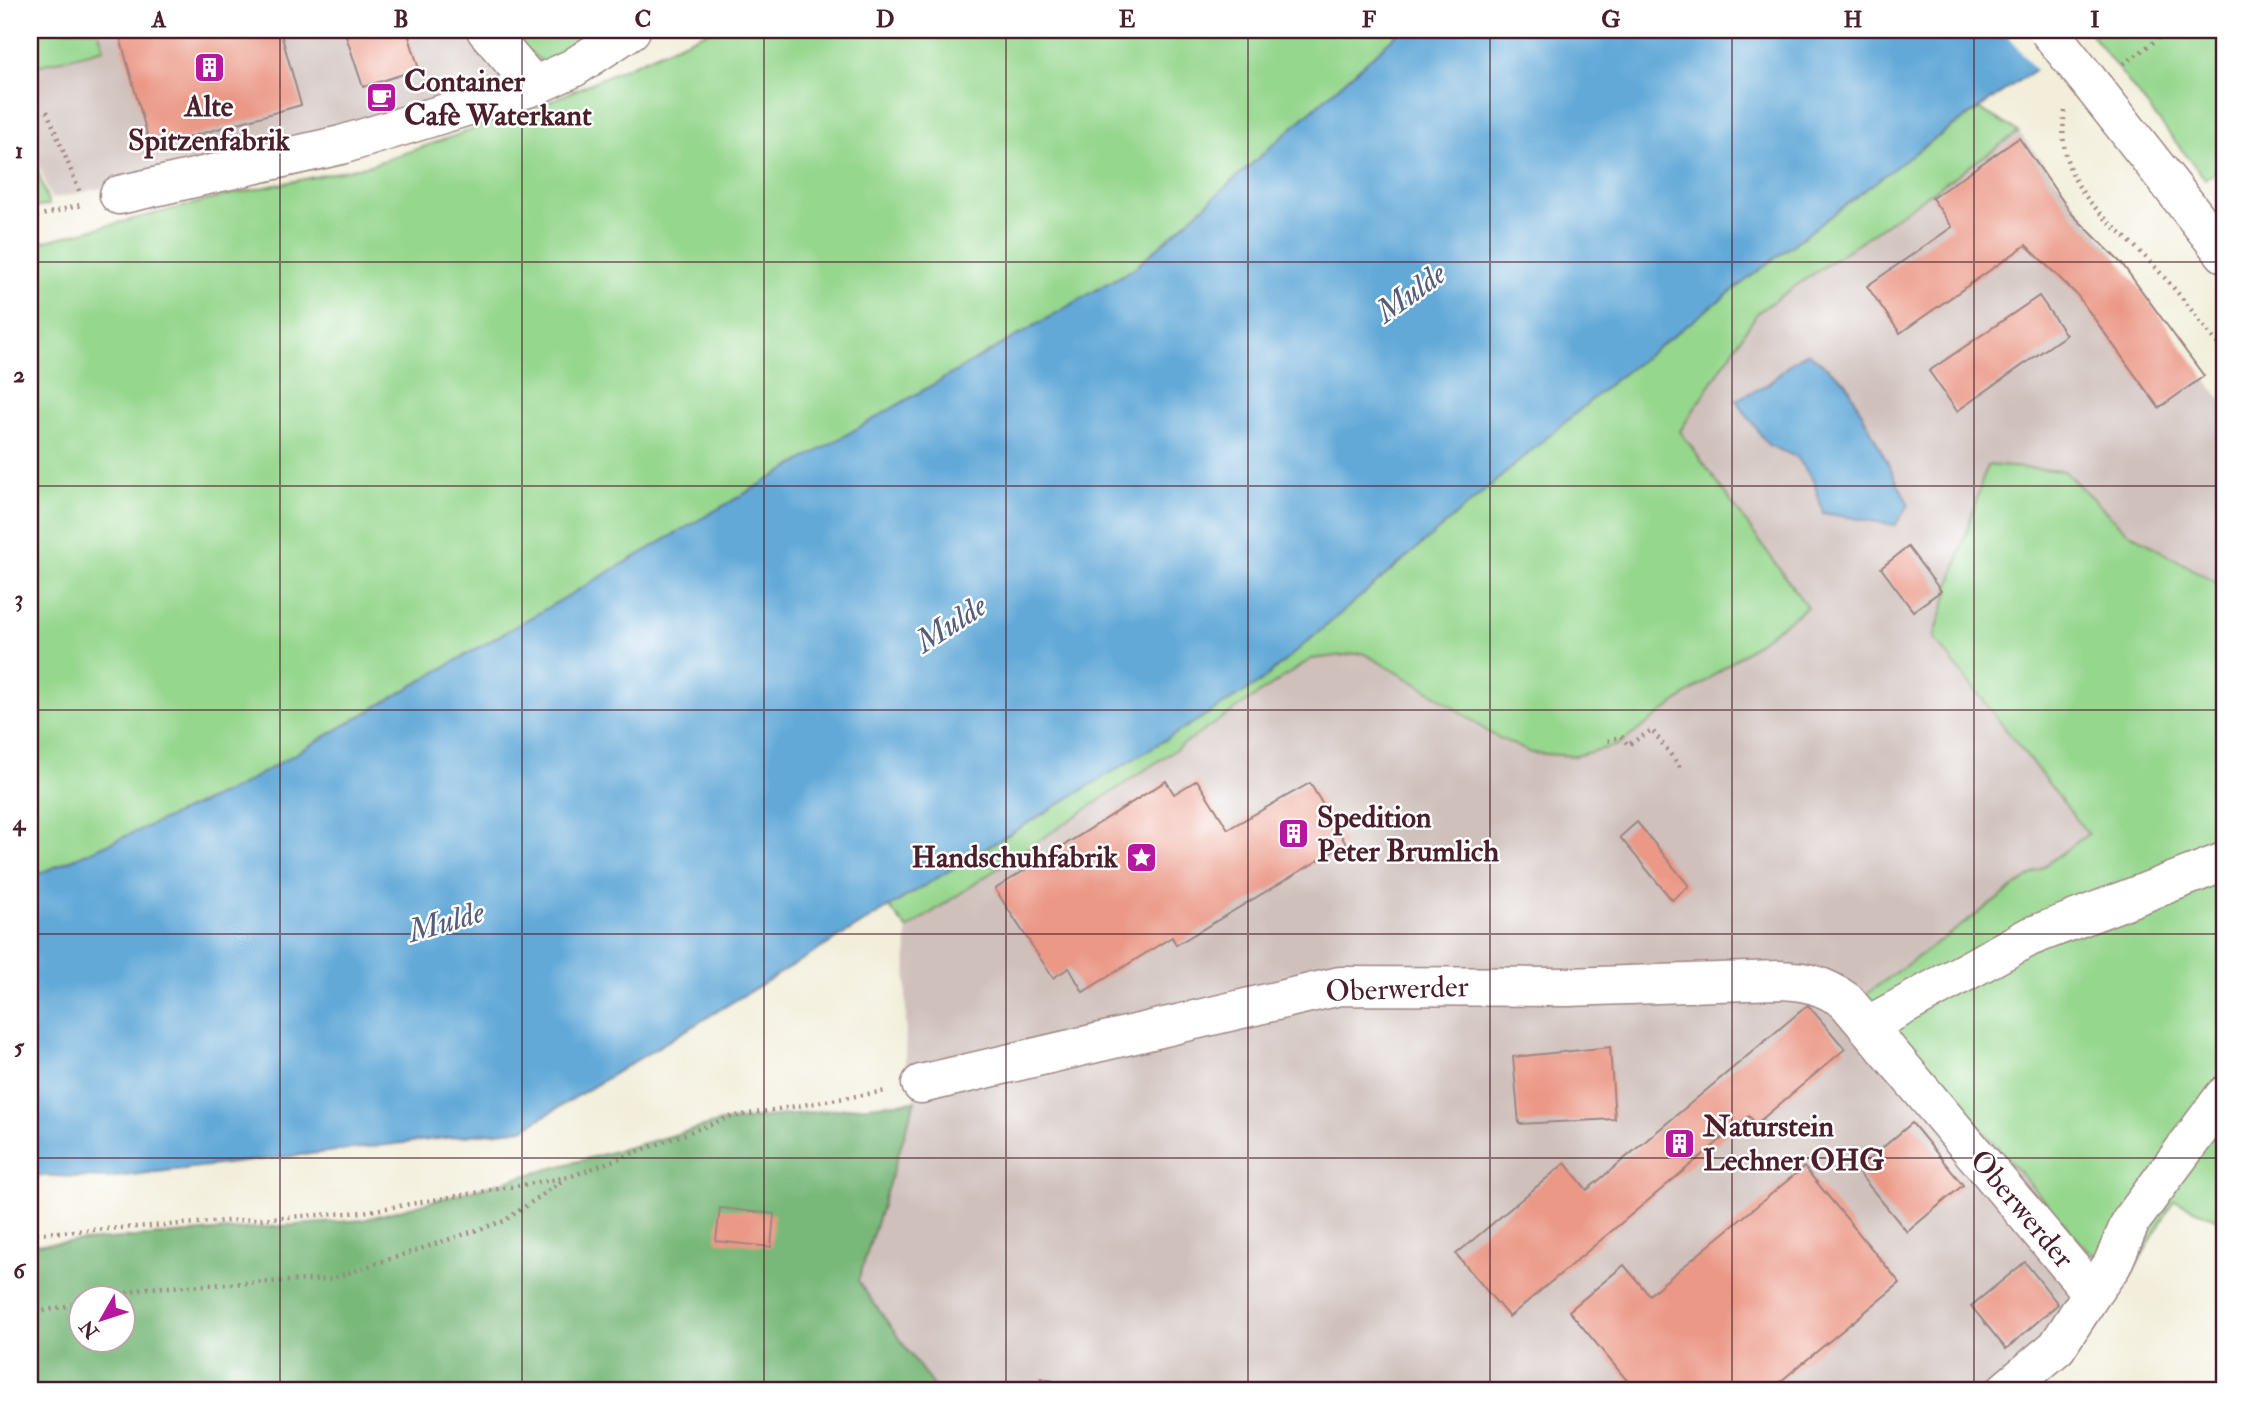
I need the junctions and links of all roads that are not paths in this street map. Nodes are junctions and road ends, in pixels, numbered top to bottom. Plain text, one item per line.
1 (486, 30) edge
2 (631, 30) edge
3 (2048, 30) edge
4 (534, 86) junction
5 (102, 199) road end
6 (2224, 253) edge
7 (2224, 862) edge
8 (1867, 1026) junction
9 (921, 1084) road end
10 (2224, 1096) edge
11 (2092, 1293) junction
12 (2006, 1390) edge

1 - 4 street
2 - 4 street
3 - 6 street, bridge
4 - 5 street
7 - 8 street
8 - 9 street, Oberwerder
8 - 11 street, Oberwerder
10 - 11 street
11 - 12 street, Oberwerder

